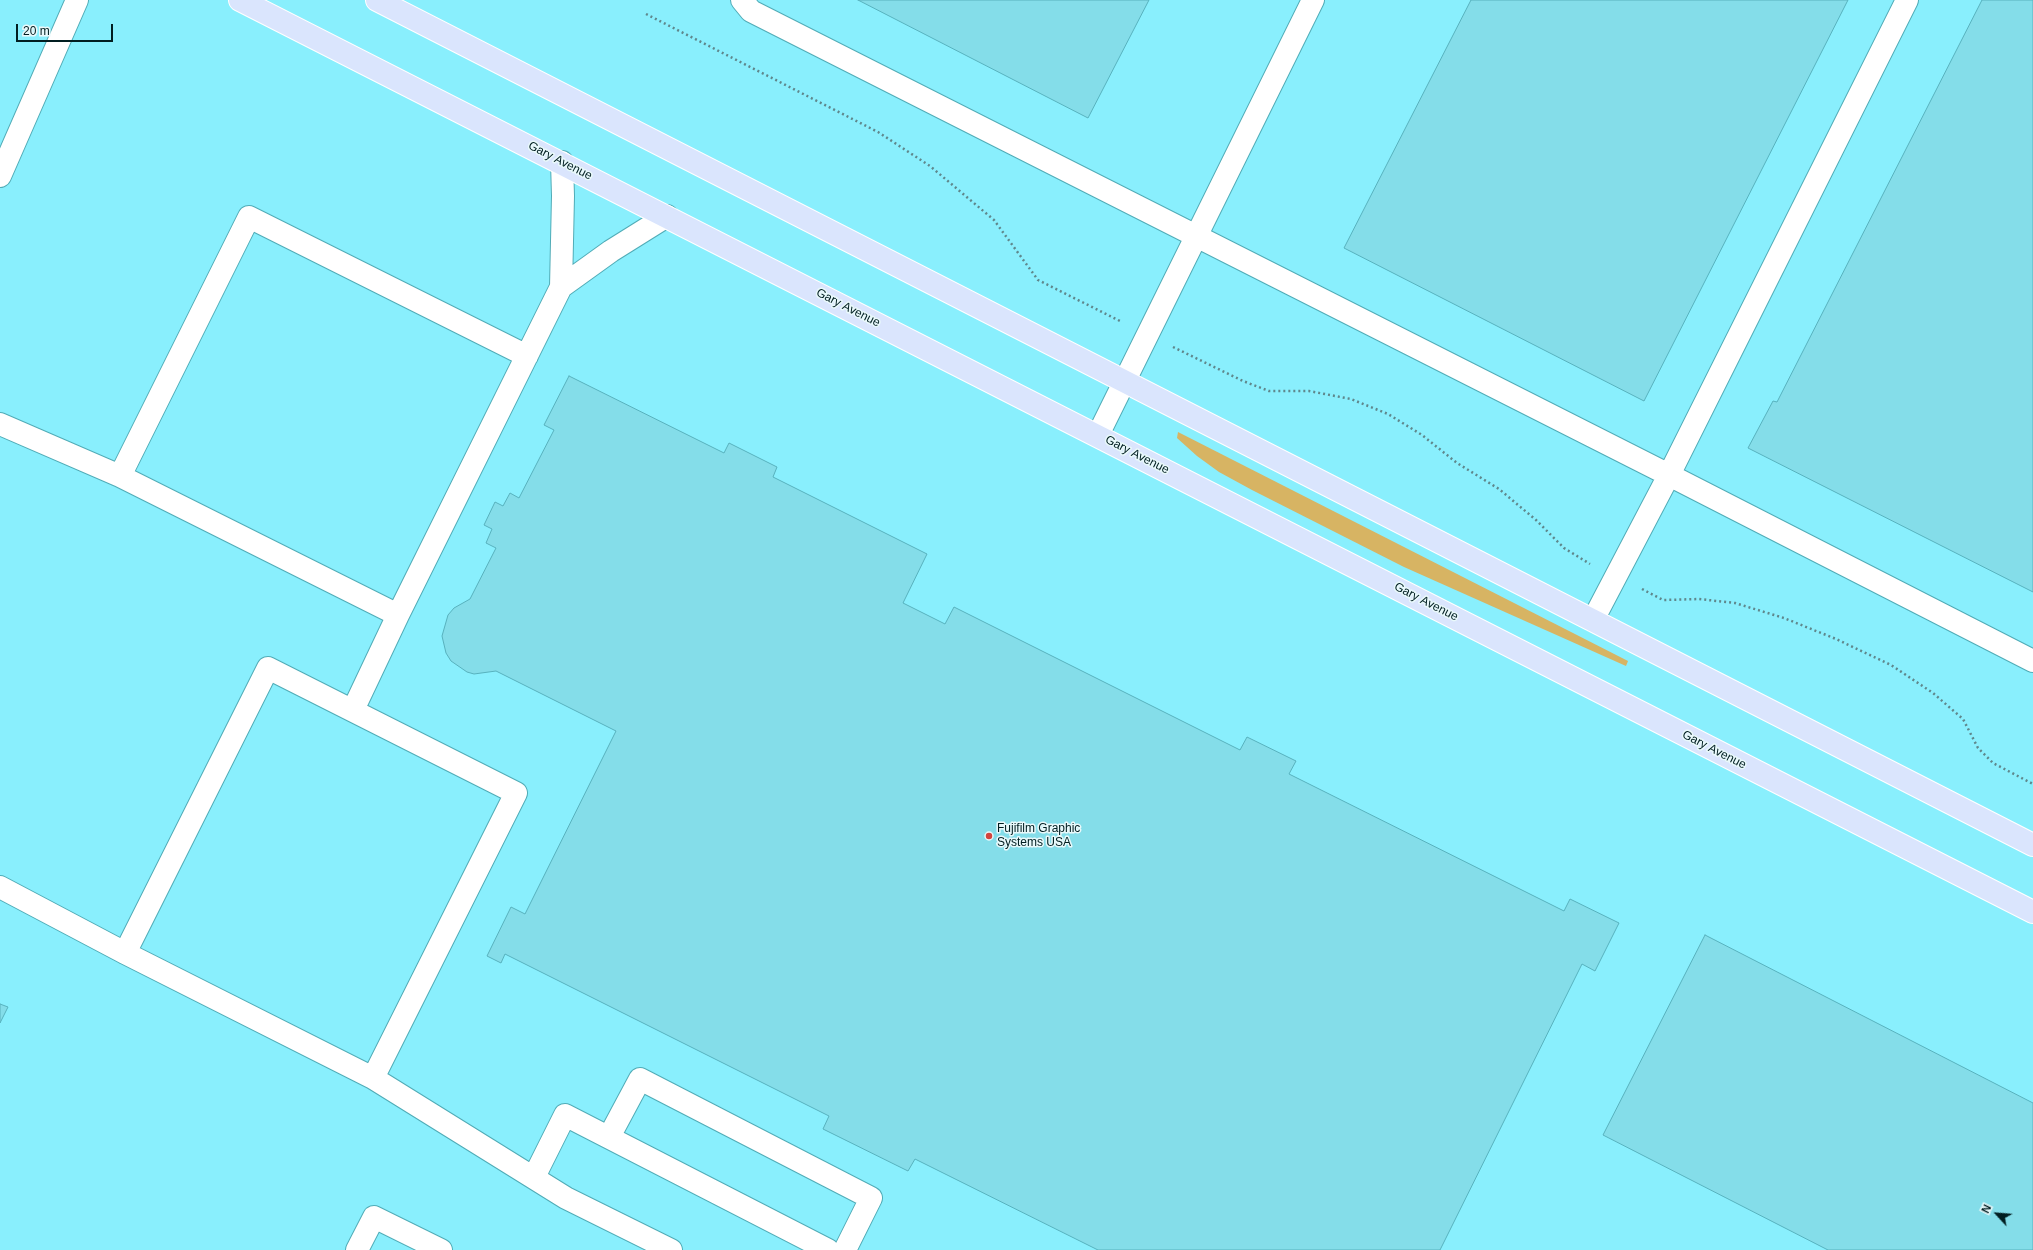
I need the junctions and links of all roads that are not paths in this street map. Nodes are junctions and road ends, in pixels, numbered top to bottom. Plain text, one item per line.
1 (77, 0) edge
2 (240, 0) edge
3 (377, 0) edge
4 (742, 0) edge
5 (1313, 0) edge
6 (1907, 0) edge
7 (562, 162) junction
8 (0, 176) edge
9 (666, 216) junction
10 (1196, 235) junction
11 (561, 286) junction
12 (527, 356) junction
13 (1124, 381) junction
14 (0, 424) edge
15 (1098, 435) junction
16 (1669, 475) junction
17 (120, 476) junction
18 (398, 616) junction
19 (1593, 620) junction
20 (2033, 661) edge
21 (352, 710) junction
22 (2033, 845) edge
23 (0, 887) edge
24 (2033, 912) edge
25 (125, 953) junction
26 (373, 1078) junction
27 (610, 1137) junction
28 (534, 1177) junction
29 (357, 1250) edge
30 (441, 1250) edge
31 (671, 1250) edge
32 (828, 1250) edge
33 (845, 1250) edge

1 - 8 street
2 - 7 main road, Gary Avenue
3 - 13 main road
4 - 10 street
5 - 10 street
6 - 16 street
7 - 9 main road, Gary Avenue
7 - 11 street
9 - 11 street
9 - 15 main road, Gary Avenue
10 - 13 street
10 - 16 street
11 - 12 street
12 - 17 street
12 - 18 street
13 - 15 street
13 - 19 main road
14 - 17 street
15 - 24 main road, Gary Avenue
16 - 19 street
16 - 20 street
17 - 18 street
18 - 21 street
19 - 22 main road
21 - 25 street
21 - 26 street
23 - 25 street
25 - 26 street
26 - 28 street
27 - 28 street
27 - 32 street
27 - 33 street
28 - 31 street
29 - 30 street

